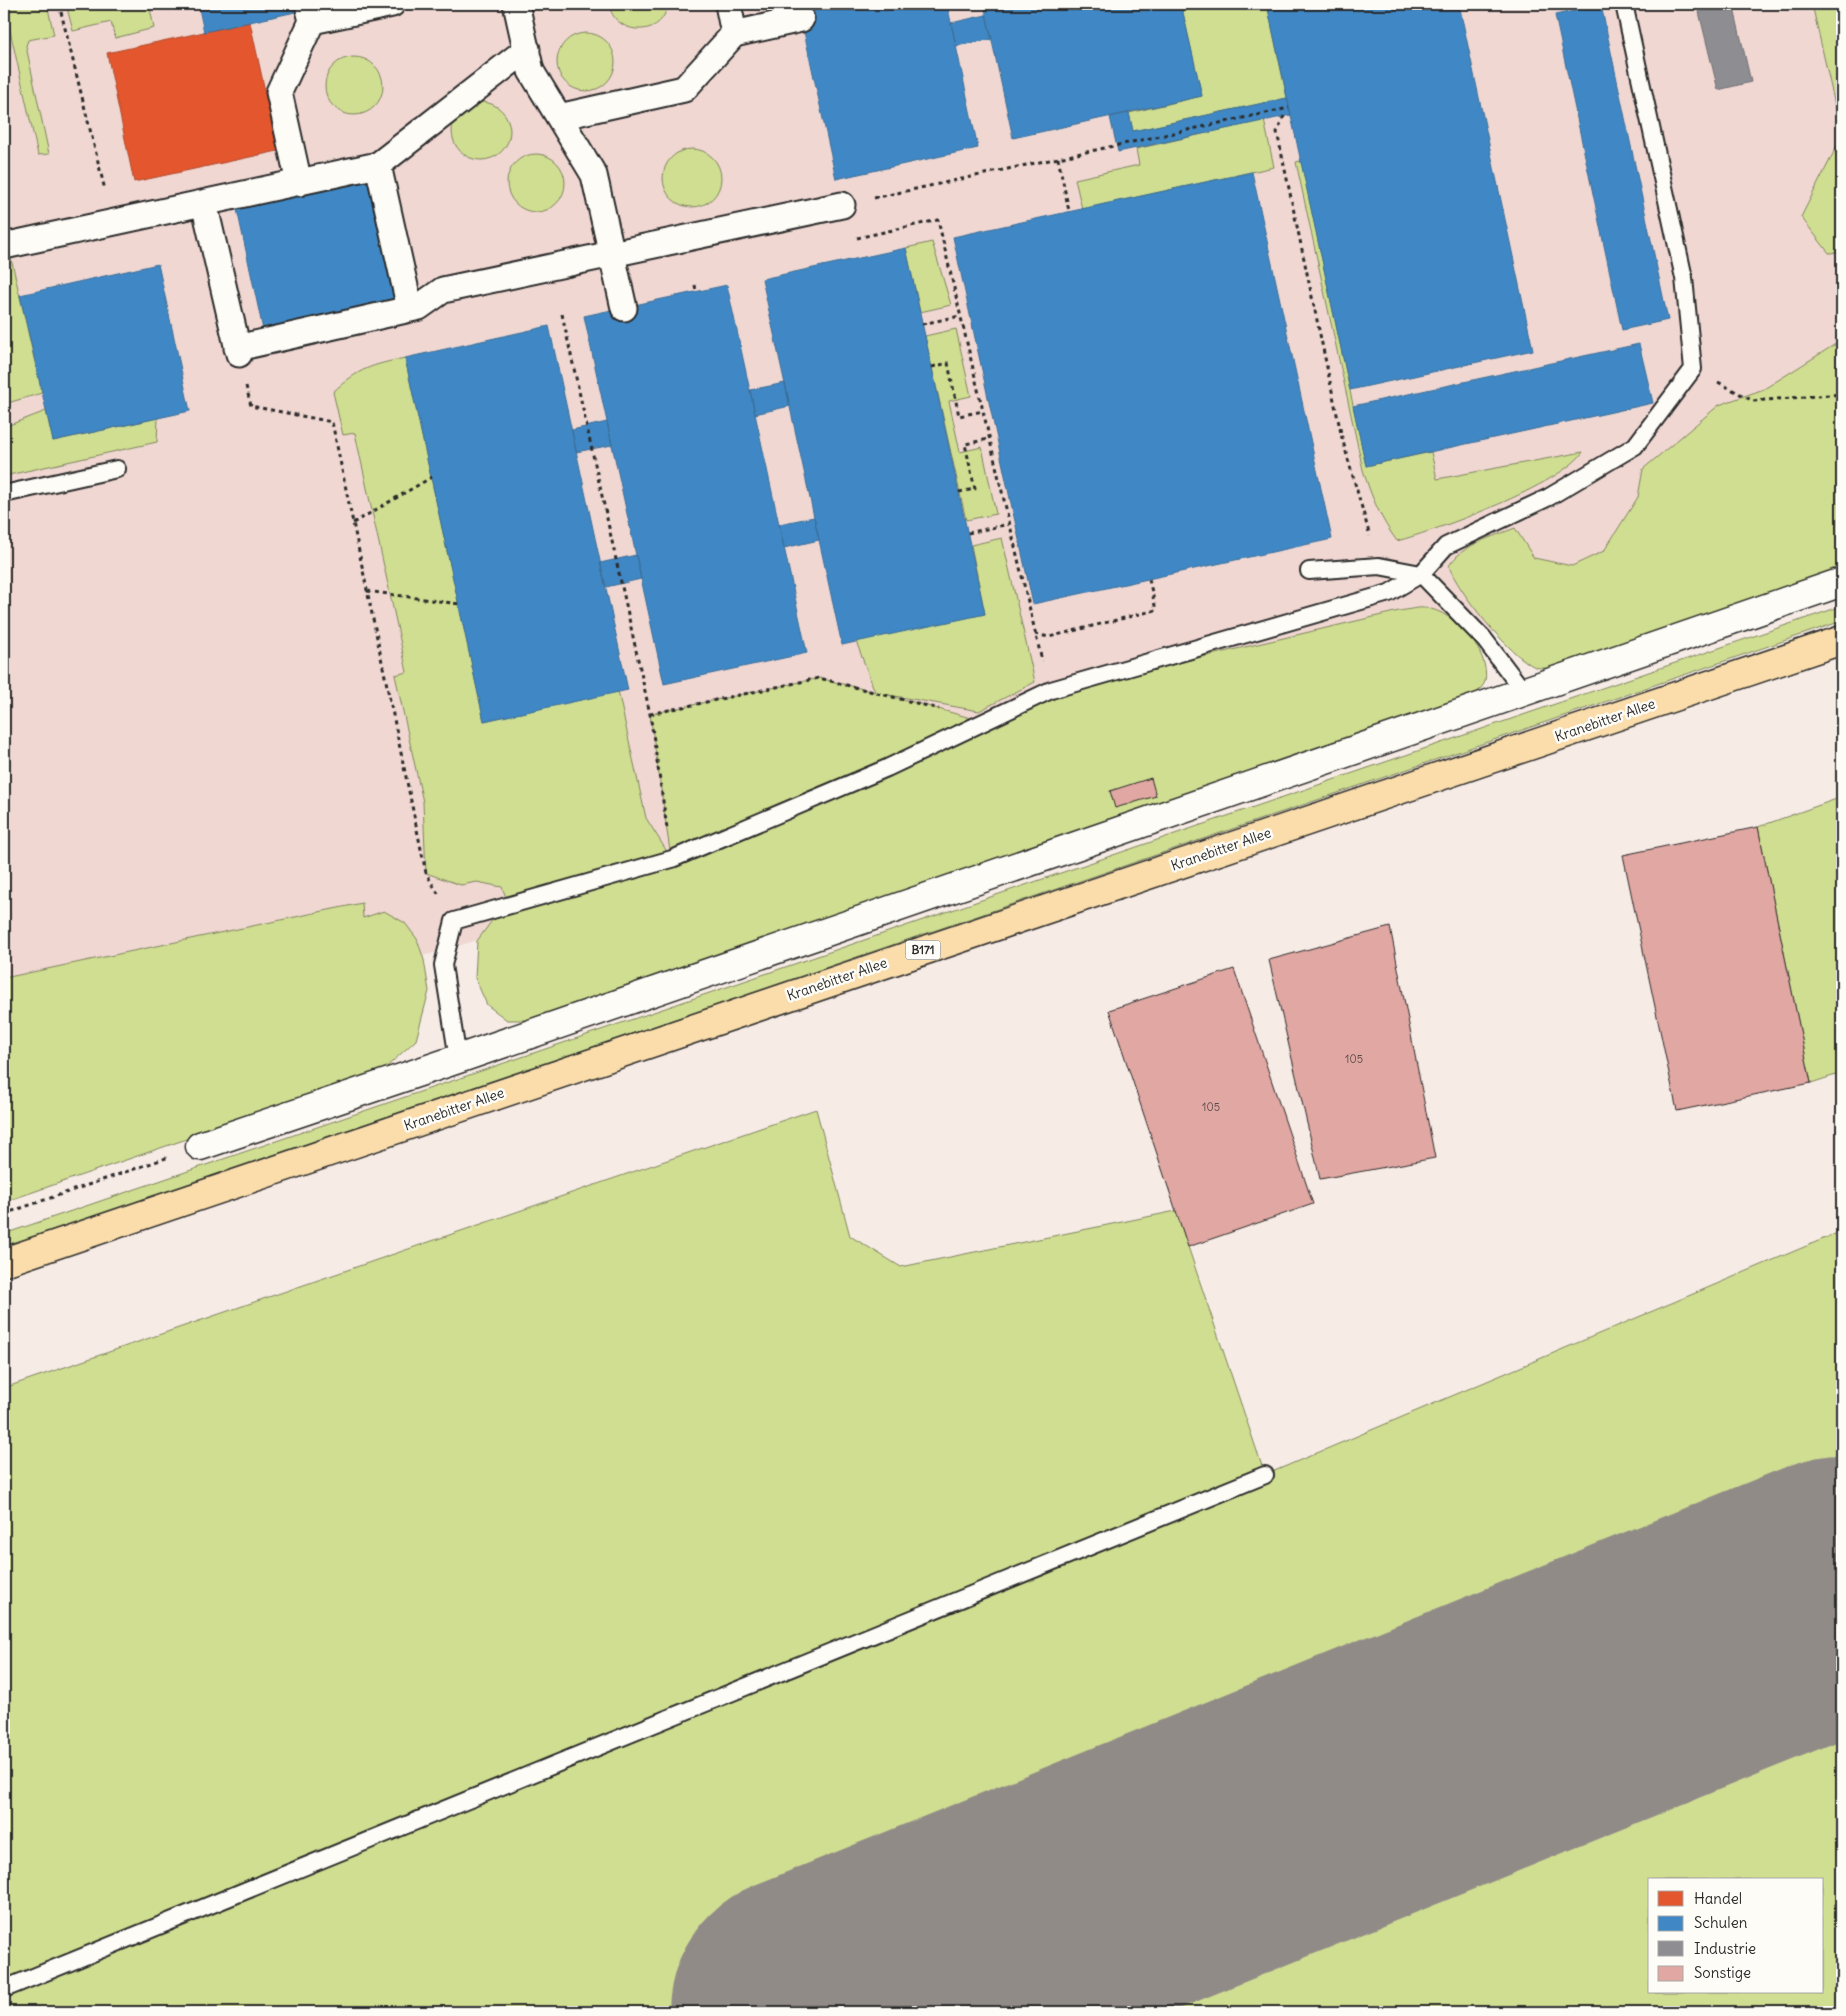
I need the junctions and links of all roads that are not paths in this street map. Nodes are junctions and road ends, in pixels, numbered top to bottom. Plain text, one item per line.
1 (392, 4) edge
2 (516, 4) edge
3 (728, 4) edge
4 (1624, 4) edge
5 (801, 19) dead end
6 (734, 34) junction
7 (527, 49) junction
8 (559, 117) junction
9 (378, 165) junction
10 (299, 183) junction
11 (204, 203) junction
12 (842, 205) road end
13 (4, 246) edge
14 (612, 254) junction
15 (624, 308) dead end
16 (410, 309) junction
17 (117, 468) dead end
18 (4, 494) edge
19 (1309, 571) dead end
20 (1421, 574) junction
21 (1842, 582) edge
22 (1842, 640) edge
23 (1524, 692) junction
24 (458, 1059) junction
25 (200, 1146) road end
26 (4, 1262) edge
27 (1265, 1475) dead end
28 (4, 1989) edge

1 - 10 street
2 - 7 street
3 - 6 street
4 - 20 lane
5 - 6 street
6 - 8 street
7 - 8 street
7 - 9 street
8 - 14 street
9 - 10 street
9 - 16 street
10 - 11 street
11 - 13 street
11 - 16 street
12 - 14 street
14 - 15 street
14 - 16 street
17 - 18 lane
19 - 20 lane
20 - 23 lane
20 - 24 lane
21 - 23 street
22 - 26 main road, Kranebitter Allee / B171
23 - 24 street
24 - 25 street
27 - 28 lane

